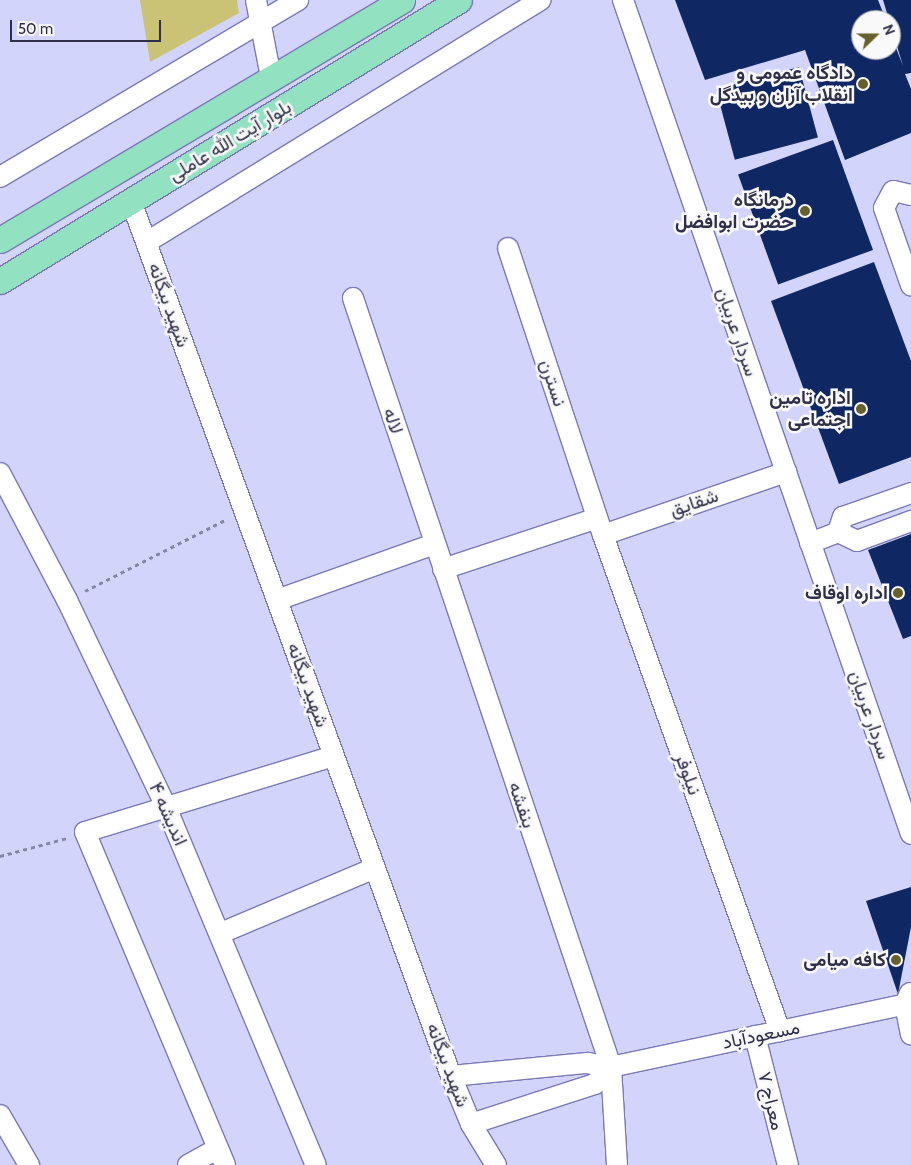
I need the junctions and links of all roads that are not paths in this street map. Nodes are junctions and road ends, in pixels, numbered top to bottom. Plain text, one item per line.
1 (256, 0) edge
2 (298, 0) edge
3 (402, 0) edge
4 (459, 0) edge
5 (541, 0) edge
6 (622, 0) edge
7 (260, 22) junction
8 (270, 77) junction
9 (0, 177) edge
10 (911, 196) edge
11 (131, 201) junction
12 (0, 240) edge
13 (147, 242) junction
14 (508, 248) dead end
15 (0, 281) edge
16 (911, 285) edge
17 (353, 298) dead end
18 (786, 472) junction
19 (2, 484) edge
20 (911, 493) edge
21 (911, 521) edge
22 (600, 526) junction
23 (838, 532) junction
24 (810, 543) junction
25 (434, 544) junction
26 (442, 569) junction
27 (277, 600) junction
28 (334, 756) junction
29 (166, 806) junction
30 (911, 834) edge
31 (375, 868) junction
32 (221, 933) junction
33 (909, 999) edge
34 (780, 1031) junction
35 (911, 1034) edge
36 (755, 1036) junction
37 (611, 1067) junction
38 (451, 1076) junction
39 (0, 1115) edge
40 (472, 1124) junction
41 (221, 1157) edge
42 (29, 1165) edge
43 (188, 1165) edge
44 (316, 1165) edge
45 (496, 1165) edge
46 (616, 1165) edge
47 (788, 1165) edge

1 - 7 street
2 - 7 street
3 - 8 main road, بلوار آیت‌ الله عاملی
4 - 11 main road, بلوار آیت‌ الله عاملی
5 - 13 street
6 - 18 street, سردار عربیان
7 - 8 street
7 - 9 street
8 - 12 main road, بلوار آیت‌ الله عاملی
10 - 16 street
11 - 13 street, شهید بیگانه
11 - 15 main road, بلوار آیت‌ الله عاملی
13 - 27 street, شهید بیگانه
14 - 22 street, نسترن
17 - 25 street, لاله
18 - 22 street, شقایق
18 - 24 street, سردار عربیان
19 - 29 street, اندیشه ۴
20 - 23 street
21 - 23 street
22 - 26 street, شقایق
22 - 34 street, نیلوفر
23 - 24 street
24 - 30 street, سردار عربیان
25 - 26 street, بنفشه
25 - 27 street
26 - 37 street, بنفشه
27 - 28 street, شهید بیگانه
28 - 29 street
28 - 31 street, شهید بیگانه
29 - 32 street, اندیشه ۴
29 - 41 street
31 - 32 street
31 - 38 street, شهید بیگانه
32 - 44 street, اندیشه ۴
33 - 34 street, مسعودآباد
33 - 35 street
34 - 36 street, مسعودآباد
36 - 37 street, مسعودآباد
36 - 47 street, معراج ۷
37 - 38 street, مسعودآباد
37 - 40 street
37 - 46 street, بنفشه
38 - 40 street, شهید بیگانه
39 - 42 street
40 - 45 street, شهید بیگانه
41 - 43 street

